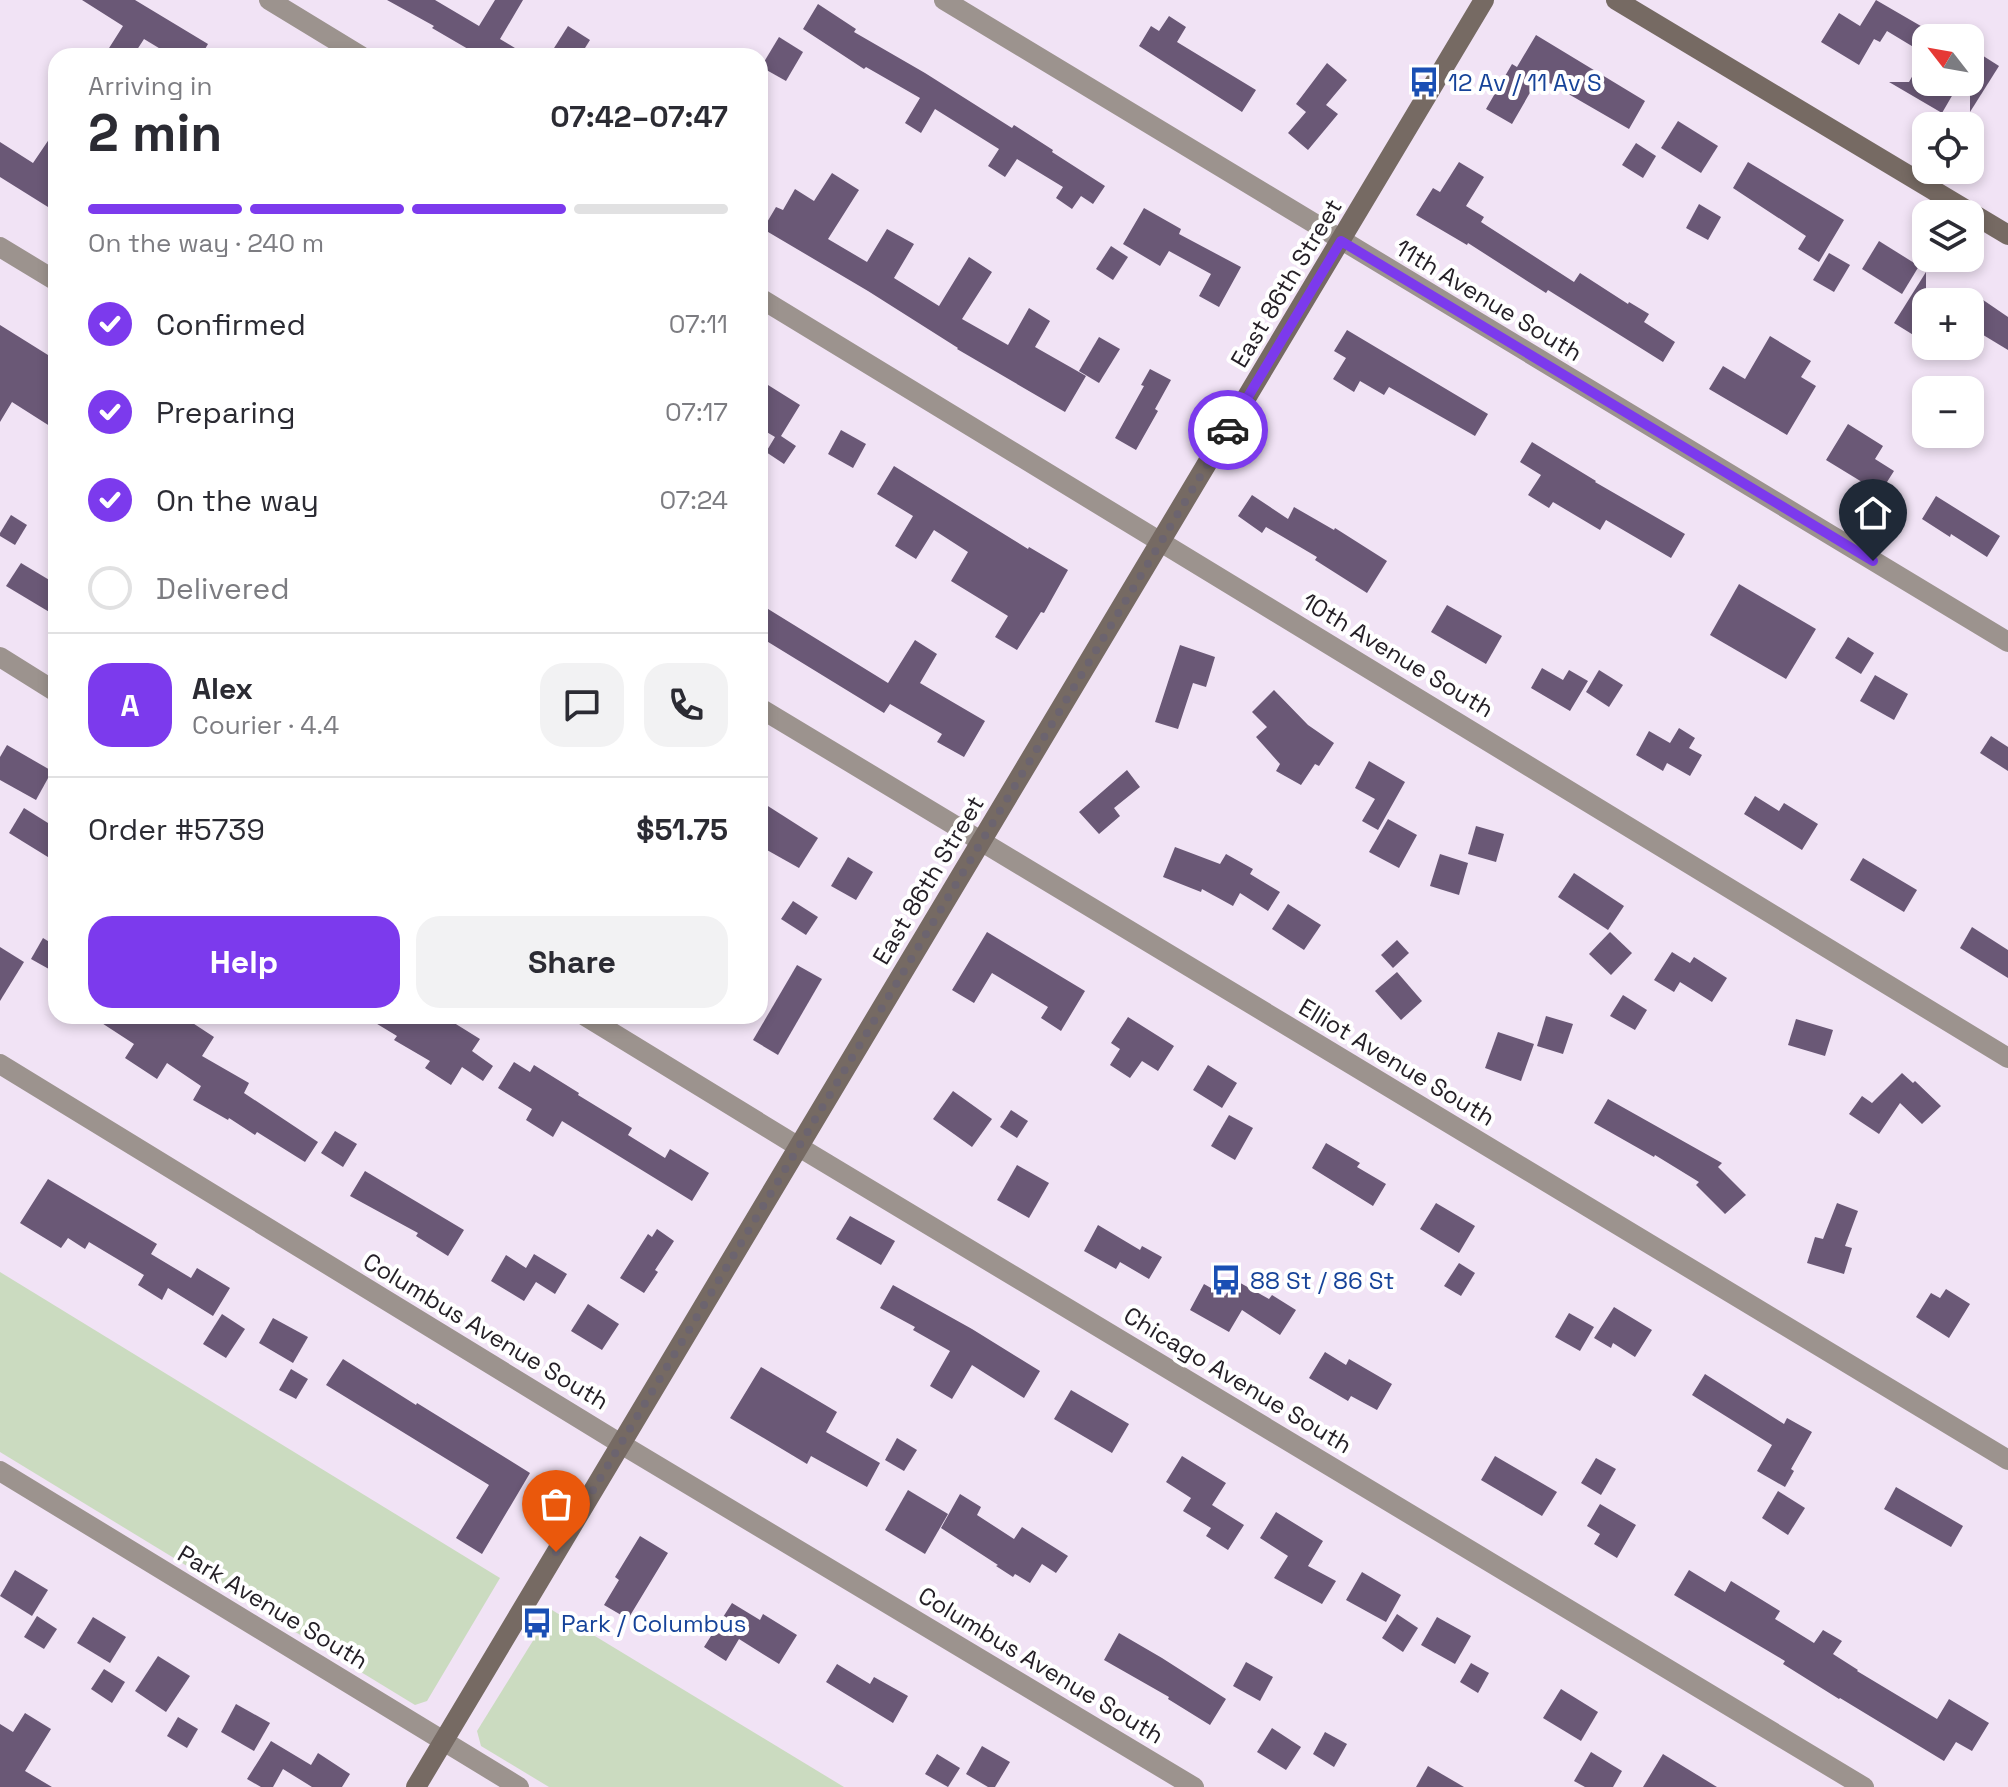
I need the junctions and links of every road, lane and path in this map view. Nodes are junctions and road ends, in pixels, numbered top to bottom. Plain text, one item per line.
1 (269, 0) edge
2 (944, 0) edge
3 (1484, 0) edge
4 (1616, 0) edge
5 (348, 48) edge
6 (2008, 235) edge
7 (1341, 241) junction
8 (0, 247) edge
9 (48, 276) edge
10 (768, 303) edge
11 (1161, 542) junction
12 (2008, 642) edge
13 (0, 657) edge
14 (48, 687) edge
15 (768, 713) edge
16 (981, 843) junction
17 (598, 1024) edge
18 (2008, 1058) edge
19 (0, 1064) edge
20 (799, 1147) junction
21 (621, 1444) junction
22 (2008, 1460) edge
23 (0, 1471) edge
24 (443, 1741) junction
25 (416, 1787) edge
26 (519, 1787) edge
27 (1194, 1787) edge
28 (1864, 1787) edge

1 - 5 street
2 - 7 street, 11th Avenue South
3 - 7 street, East 86th Street
4 - 6 street
7 - 11 street, East 86th Street
7 - 12 street, 11th Avenue South
8 - 9 street
10 - 11 street, 10th Avenue South
11 - 16 street, East 86th Street
11 - 18 street, 10th Avenue South
13 - 14 street
15 - 16 street, Elliot Avenue South
16 - 20 street, East 86th Street
16 - 22 street, Elliot Avenue South
17 - 20 street, Chicago Avenue South
19 - 21 street, Columbus Avenue South
20 - 21 street, East 86th Street
20 - 28 street, Chicago Avenue South
21 - 24 street, East 86th Street
21 - 27 street, Columbus Avenue South
23 - 24 street, Park Avenue South
24 - 25 street, East 86th Street
24 - 26 street, Park Avenue South

